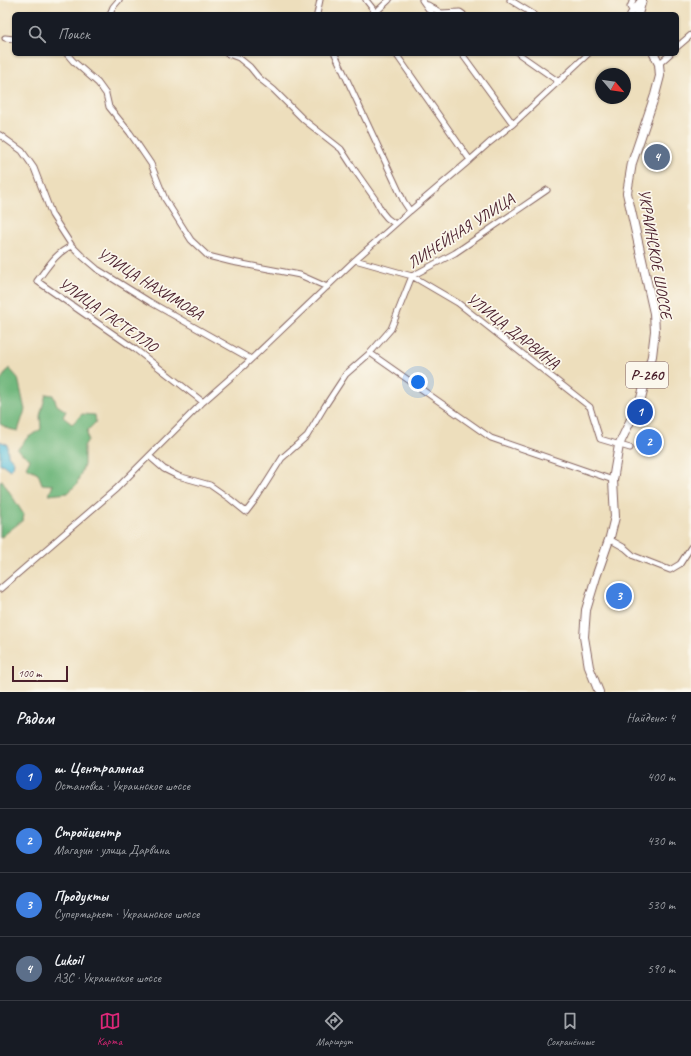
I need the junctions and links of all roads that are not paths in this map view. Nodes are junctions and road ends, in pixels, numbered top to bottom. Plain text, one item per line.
1 (119, 0) edge
2 (366, 0) edge
3 (389, 0) edge
4 (422, 0) edge
5 (432, 0) edge
6 (510, 0) edge
7 (633, 0) edge
8 (641, 0) edge
9 (319, 1) edge
10 (427, 6) junction
11 (111, 12) edge
12 (316, 12) edge
13 (374, 12) edge
14 (376, 12) edge
15 (431, 12) edge
16 (439, 12) edge
17 (530, 12) edge
18 (632, 12) edge
19 (634, 12) edge
20 (691, 36) edge
21 (5, 38) dead end
22 (12, 39) edge
23 (679, 46) edge
24 (69, 56) edge
25 (234, 56) edge
26 (336, 56) edge
27 (397, 56) edge
28 (463, 56) edge
29 (522, 56) edge
30 (586, 56) edge
31 (655, 56) edge
32 (668, 56) edge
33 (659, 64) junction
34 (558, 82) junction
35 (513, 124) junction
36 (0, 135) edge
37 (470, 160) junction
38 (546, 190) dead end
39 (410, 211) junction
40 (395, 224) junction
41 (72, 246) junction
42 (355, 260) junction
43 (412, 276) junction
44 (327, 287) junction
45 (370, 353) junction
46 (251, 359) junction
47 (203, 402) junction
48 (619, 445) junction
49 (630, 448) dead end
50 (150, 456) junction
51 (613, 480) junction
52 (610, 539) junction
53 (691, 548) edge
54 (0, 589) edge
55 (598, 692) edge

1 - 11 street
2 - 13 street
3 - 14 street
4 - 10 street
5 - 10 street
6 - 17 street
7 - 18 street
8 - 19 highway
9 - 12 street
10 - 15 street
10 - 16 street
20 - 23 street
21 - 22 street
24 - 44 street
25 - 40 street
26 - 39 street
27 - 37 street
28 - 35 street
29 - 34 street
30 - 34 street
31 - 33 highway, УКРАИНСКОЕ ШОССЕ / Р-260
32 - 33 street
33 - 48 highway, УКРАИНСКОЕ ШОССЕ / Р-260
34 - 35 street
35 - 37 street
36 - 41 street, УЛИЦА НАХИМОВА
37 - 39 street
38 - 43 street, ЛИНЕЙНАЯ УЛИЦА
39 - 40 street
40 - 42 street
41 - 46 street, УЛИЦА НАХИМОВА
41 - 47 street, УЛИЦА ГАСТЕЛЛО
42 - 43 street, УЛИЦА ДАРВИНА
42 - 44 street
43 - 45 street, ЛИНЕЙНАЯ УЛИЦА
43 - 48 street, УЛИЦА ДАРВИНА
44 - 46 street
45 - 50 street, ЛИНЕЙНАЯ УЛИЦА
45 - 51 street
46 - 47 street
47 - 50 street
48 - 49 street, УЛИЦА ДАРВИНА
48 - 51 highway, УКРАИНСКОЕ ШОССЕ / Р-260
50 - 54 street
51 - 52 highway, УКРАИНСКОЕ ШОССЕ / Р-260
52 - 53 street
52 - 55 highway, УКРАИНСКОЕ ШОССЕ / Р-260

